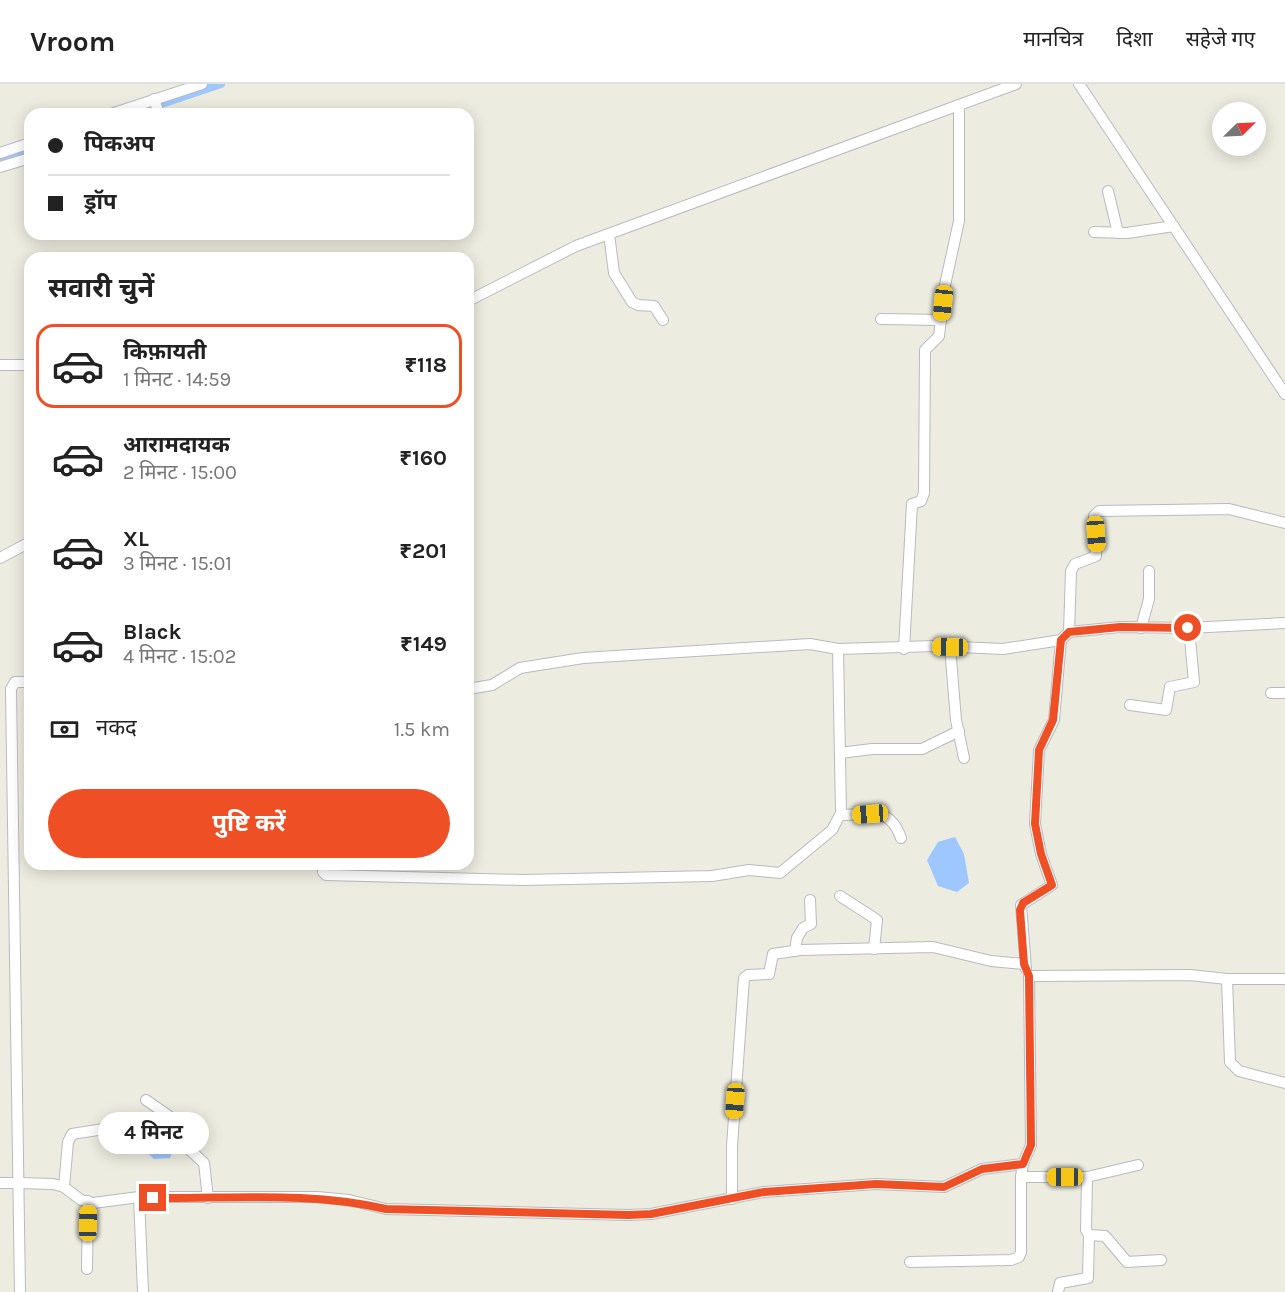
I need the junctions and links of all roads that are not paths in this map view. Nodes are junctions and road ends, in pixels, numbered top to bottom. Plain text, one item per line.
1 (202, 84) edge
2 (1016, 84) edge
3 (1079, 84) edge
4 (169, 89) edge
5 (958, 105) junction
6 (157, 108) edge
7 (24, 145) edge
8 (0, 153) edge
9 (24, 160) edge
10 (0, 167) edge
11 (1108, 191) dead end
12 (1174, 226) junction
13 (1094, 232) dead end
14 (1118, 233) junction
15 (609, 234) junction
16 (474, 298) edge
17 (880, 319) dead end
18 (663, 320) dead end
19 (941, 320) junction
20 (0, 365) edge
21 (24, 365) edge
22 (1285, 394) edge
23 (1285, 523) edge
24 (24, 545) edge
25 (0, 558) edge
26 (1149, 571) dead end
27 (1285, 623) edge
28 (1141, 628) junction
29 (1188, 628) junction
30 (1065, 636) junction
31 (950, 647) junction
32 (838, 649) junction
33 (904, 649) junction
34 (24, 682) edge
35 (6, 686) edge
36 (474, 688) edge
37 (1271, 693) dead end
38 (1285, 693) edge
39 (1130, 705) dead end
40 (959, 731) junction
41 (840, 753) junction
42 (964, 758) dead end
43 (841, 815) junction
44 (901, 838) dead end
45 (323, 870) edge
46 (840, 896) dead end
47 (810, 900) dead end
48 (874, 949) junction
49 (795, 951) junction
50 (1024, 964) junction
51 (1029, 976) junction
52 (1227, 979) junction
53 (1285, 979) edge
54 (1285, 1083) edge
55 (146, 1100) dead end
56 (123, 1126) dead end
57 (1023, 1164) junction
58 (1138, 1165) dead end
59 (1021, 1177) junction
60 (1088, 1177) junction
61 (0, 1183) edge
62 (18, 1183) junction
63 (64, 1187) junction
64 (139, 1197) junction
65 (208, 1198) junction
66 (732, 1199) junction
67 (88, 1201) junction
68 (1089, 1235) junction
69 (1161, 1260) dead end
70 (910, 1262) dead end
71 (87, 1269) dead end
72 (20, 1292) edge
73 (142, 1292) edge
74 (1058, 1292) edge

1 - 4 street
2 - 5 street
3 - 12 street
4 - 6 street
5 - 15 street
5 - 19 street
7 - 8 street
9 - 10 street
11 - 14 street
12 - 14 street
12 - 22 street
13 - 14 street
15 - 16 street
15 - 18 street
17 - 19 street
19 - 33 street
20 - 21 street
23 - 30 street
24 - 25 street
26 - 28 street
27 - 29 street
28 - 29 street
28 - 30 street
29 - 39 street
30 - 31 street
30 - 50 street
31 - 33 street
31 - 40 street
32 - 33 street
32 - 36 street
32 - 41 street
34 - 35 street
35 - 62 street
37 - 38 street
40 - 41 street
40 - 42 street
41 - 43 street
43 - 44 street
43 - 45 street
46 - 48 street
47 - 49 street
48 - 49 street
48 - 50 street
49 - 66 street
50 - 51 street
51 - 52 street
51 - 57 street
52 - 53 street
52 - 54 street
55 - 65 street
56 - 63 street
57 - 59 street
57 - 66 street
58 - 60 street
59 - 60 street
59 - 70 street
60 - 68 street
61 - 62 street
62 - 63 street
62 - 72 street
63 - 67 street
64 - 65 street
64 - 67 street
64 - 73 street
65 - 66 street
67 - 71 street
68 - 69 street
68 - 74 street

